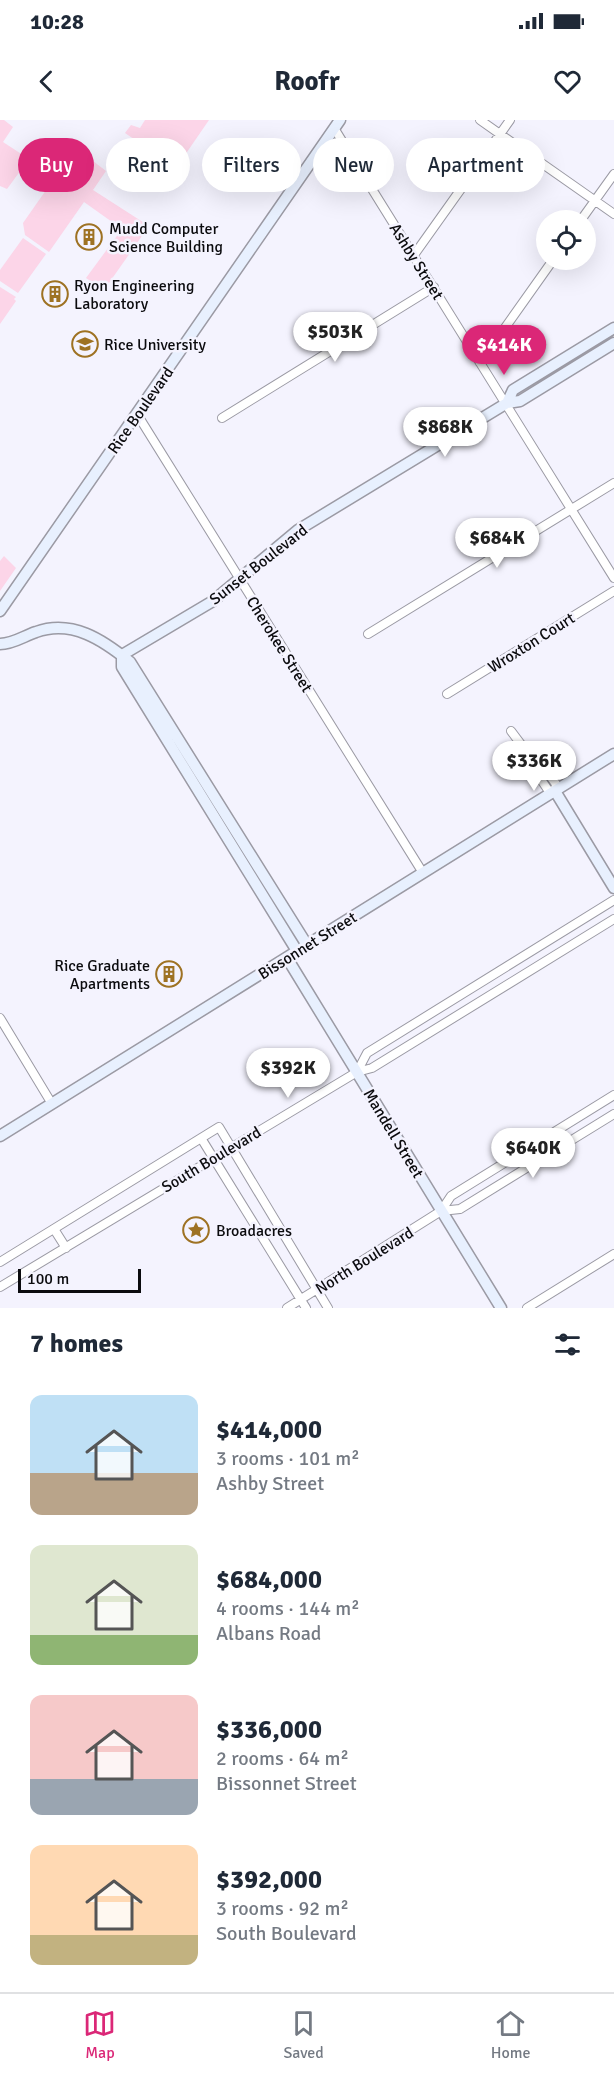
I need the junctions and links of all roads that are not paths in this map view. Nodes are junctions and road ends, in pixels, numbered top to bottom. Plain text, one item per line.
1 (480, 120) edge
2 (510, 120) edge
3 (337, 124) edge
4 (500, 134) junction
5 (614, 174) edge
6 (596, 200) junction
7 (588, 210) edge
8 (614, 214) edge
9 (414, 255) junction
10 (546, 270) edge
11 (434, 287) junction
12 (614, 328) edge
13 (614, 344) edge
14 (480, 363) junction
15 (507, 403) junction
16 (137, 414) junction
17 (222, 418) dead end
18 (614, 483) edge
19 (572, 509) junction
20 (614, 578) edge
21 (240, 580) junction
22 (614, 591) edge
23 (0, 611) edge
24 (368, 634) dead end
25 (0, 644) edge
26 (122, 655) junction
27 (447, 694) dead end
28 (511, 731) dead end
29 (614, 754) edge
30 (555, 790) junction
31 (423, 873) junction
32 (614, 888) edge
33 (614, 900) edge
34 (614, 919) edge
35 (302, 948) junction
36 (287, 958) junction
37 (0, 1018) edge
38 (357, 1072) junction
39 (614, 1095) edge
40 (52, 1104) junction
41 (614, 1114) edge
42 (0, 1136) edge
43 (201, 1138) junction
44 (231, 1147) junction
45 (213, 1158) junction
46 (441, 1212) junction
47 (54, 1229) junction
48 (66, 1248) junction
49 (614, 1254) edge
50 (0, 1262) edge
51 (0, 1287) edge
52 (318, 1289) junction
53 (301, 1300) junction
54 (287, 1308) edge
55 (306, 1308) edge
56 (329, 1308) edge
57 (501, 1308) edge
58 (527, 1308) edge

1 - 4 street
2 - 4 street
3 - 9 street, Ashby Street
3 - 16 street, Rice Boulevard
4 - 6 street
4 - 9 street
5 - 6 street
6 - 7 street
6 - 8 street
9 - 11 street, Ashby Street
10 - 14 street
11 - 14 street, Ashby Street
11 - 17 street
12 - 15 street, Sunset Boulevard
13 - 15 street, Sunset Boulevard
14 - 15 street, Ashby Street
15 - 19 street, Ashby Street
15 - 21 street, Sunset Boulevard
16 - 21 street, Cherokee Street
16 - 23 street, Rice Boulevard
18 - 19 street
19 - 20 street, Ashby Street
19 - 24 street
21 - 26 street, Sunset Boulevard
21 - 31 street, Cherokee Street
22 - 27 street, Wroxton Court
25 - 26 street
26 - 35 street
28 - 30 street
29 - 30 street, Bissonnet Street
30 - 31 street, Bissonnet Street
30 - 32 street
31 - 35 street, Bissonnet Street
33 - 38 street, South Boulevard
34 - 38 street, South Boulevard
35 - 36 street, Bissonnet Street
36 - 38 street, Mandell Street
36 - 40 street, Bissonnet Street
37 - 40 street
38 - 44 street, South Boulevard
38 - 46 street, Mandell Street
39 - 46 street, North Boulevard
40 - 42 street, Bissonnet Street
41 - 46 street, North Boulevard
43 - 44 street, South Boulevard
43 - 45 street
43 - 47 street, South Boulevard
44 - 45 street, South Boulevard
44 - 52 street
45 - 48 street, South Boulevard
45 - 53 street
46 - 52 street, North Boulevard
46 - 57 street, Mandell Street
47 - 48 street
47 - 50 street, South Boulevard
48 - 51 street, South Boulevard
49 - 58 street
52 - 53 street, North Boulevard
52 - 56 street
53 - 54 street, North Boulevard
53 - 55 street

